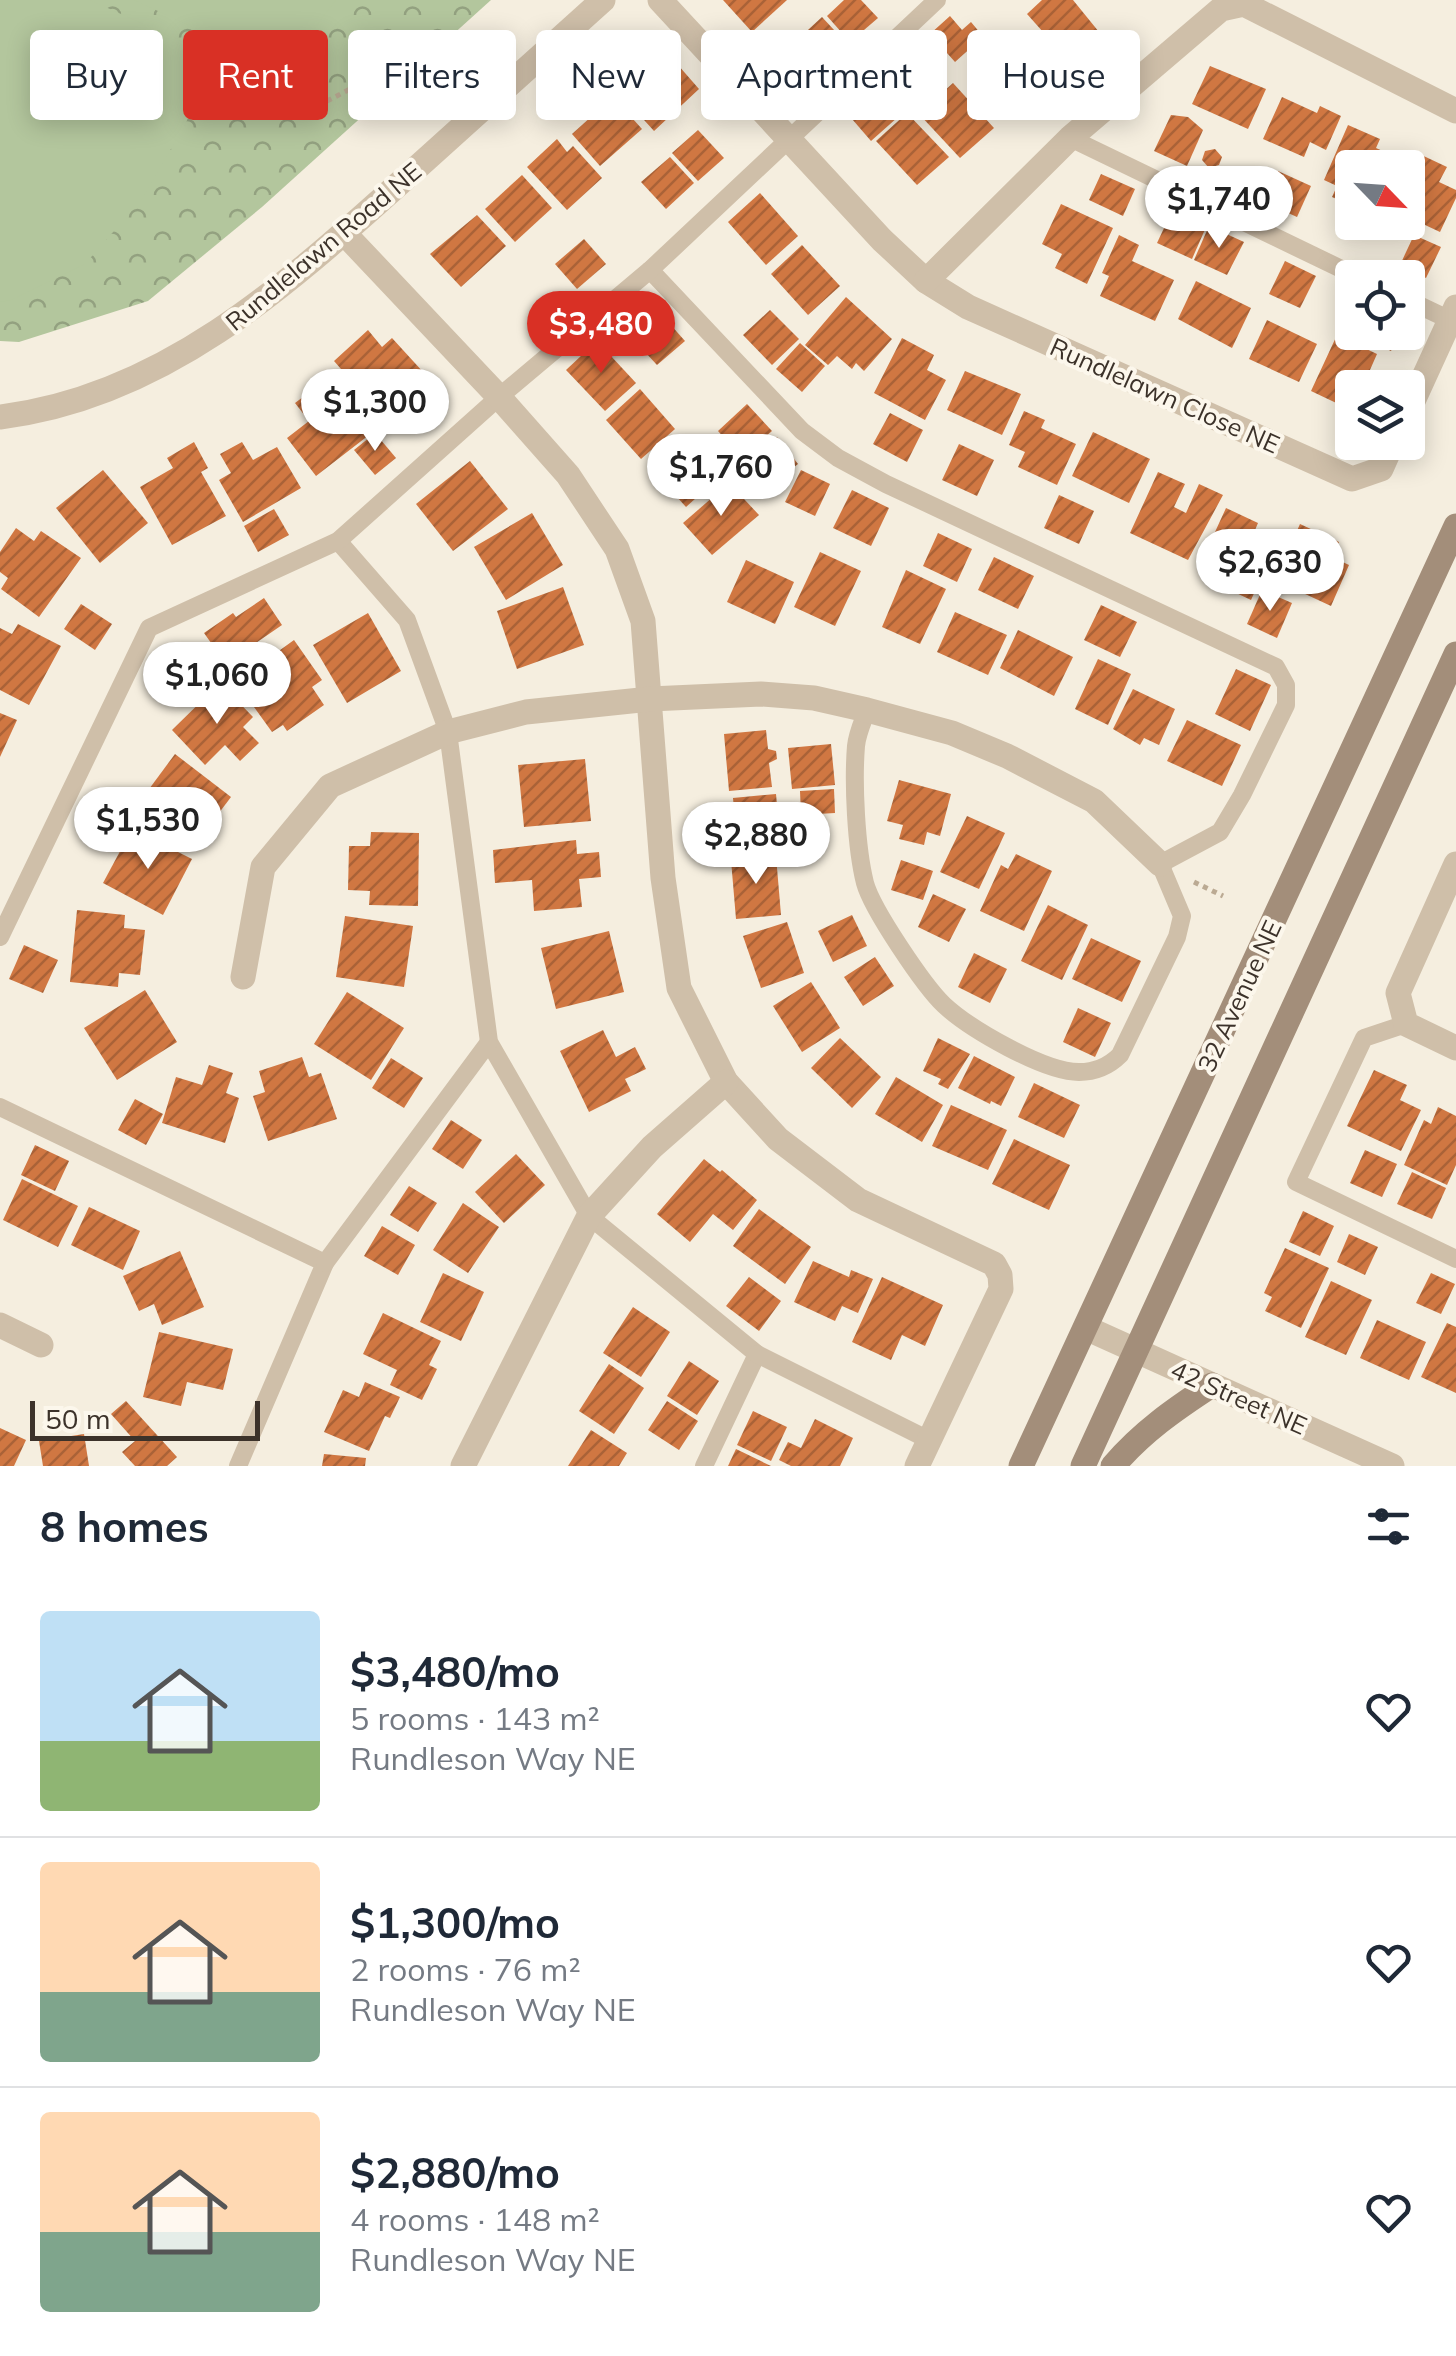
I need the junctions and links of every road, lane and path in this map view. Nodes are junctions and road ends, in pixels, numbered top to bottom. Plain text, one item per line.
1 (603, 0) edge
2 (660, 0) edge
3 (937, 0) edge
4 (1456, 111) edge
5 (1070, 138) junction
6 (788, 140) junction
7 (344, 233) junction
8 (1335, 266) edge
9 (650, 270) junction
10 (926, 281) junction
11 (1425, 305) edge
12 (1453, 314) edge
13 (1425, 375) edge
14 (500, 397) junction
15 (0, 418) edge
16 (1385, 460) edge
17 (1456, 526) edge
18 (338, 542) junction
19 (1456, 654) edge
20 (650, 700) junction
21 (868, 710) junction
22 (448, 732) junction
23 (1160, 864) junction
24 (1456, 864) edge
25 (0, 936) edge
26 (243, 978) dead end
27 (1406, 1024) junction
28 (489, 1042) junction
29 (1456, 1048) edge
30 (726, 1082) junction
31 (0, 1107) edge
32 (589, 1216) junction
33 (1456, 1260) edge
34 (325, 1264) junction
35 (0, 1326) edge
36 (1086, 1328) junction
37 (41, 1344) dead end
38 (1136, 1351) junction
39 (757, 1354) junction
40 (1212, 1385) junction
41 (929, 1440) junction
42 (238, 1466) edge
43 (463, 1466) edge
44 (704, 1466) edge
45 (917, 1466) edge
46 (1021, 1466) edge
47 (1083, 1466) edge
48 (1113, 1466) edge
49 (1392, 1466) edge

1 - 7 street, Rundlelawn Road NE
2 - 6 street, Rundlelawn Close NE
3 - 6 lane
4 - 5 street
5 - 8 lane
5 - 10 street
6 - 9 lane
6 - 10 street, Rundlelawn Close NE
7 - 14 street
7 - 15 street, Rundlelawn Road NE
9 - 14 lane
9 - 23 lane
10 - 16 street, Rundlelawn Close NE
11 - 12 lane
12 - 13 street
14 - 18 lane
14 - 20 street
17 - 36 main road, 32 Avenue NE
18 - 22 lane
18 - 25 lane
19 - 38 main road
20 - 21 street
20 - 22 street
20 - 30 street
21 - 23 street
21 - 23 lane
22 - 26 street
22 - 28 lane
24 - 27 street
27 - 29 street
27 - 33 lane
28 - 32 lane
28 - 34 lane
30 - 32 street
30 - 41 street
31 - 34 lane
32 - 39 lane
32 - 43 street
34 - 42 lane
35 - 37 street
36 - 38 street, 42 Street NE
36 - 46 main road, 32 Avenue NE
38 - 40 street, 42 Street NE
38 - 47 main road
39 - 41 lane
39 - 44 lane
40 - 48 main road
40 - 49 street, 42 Street NE
41 - 45 street

